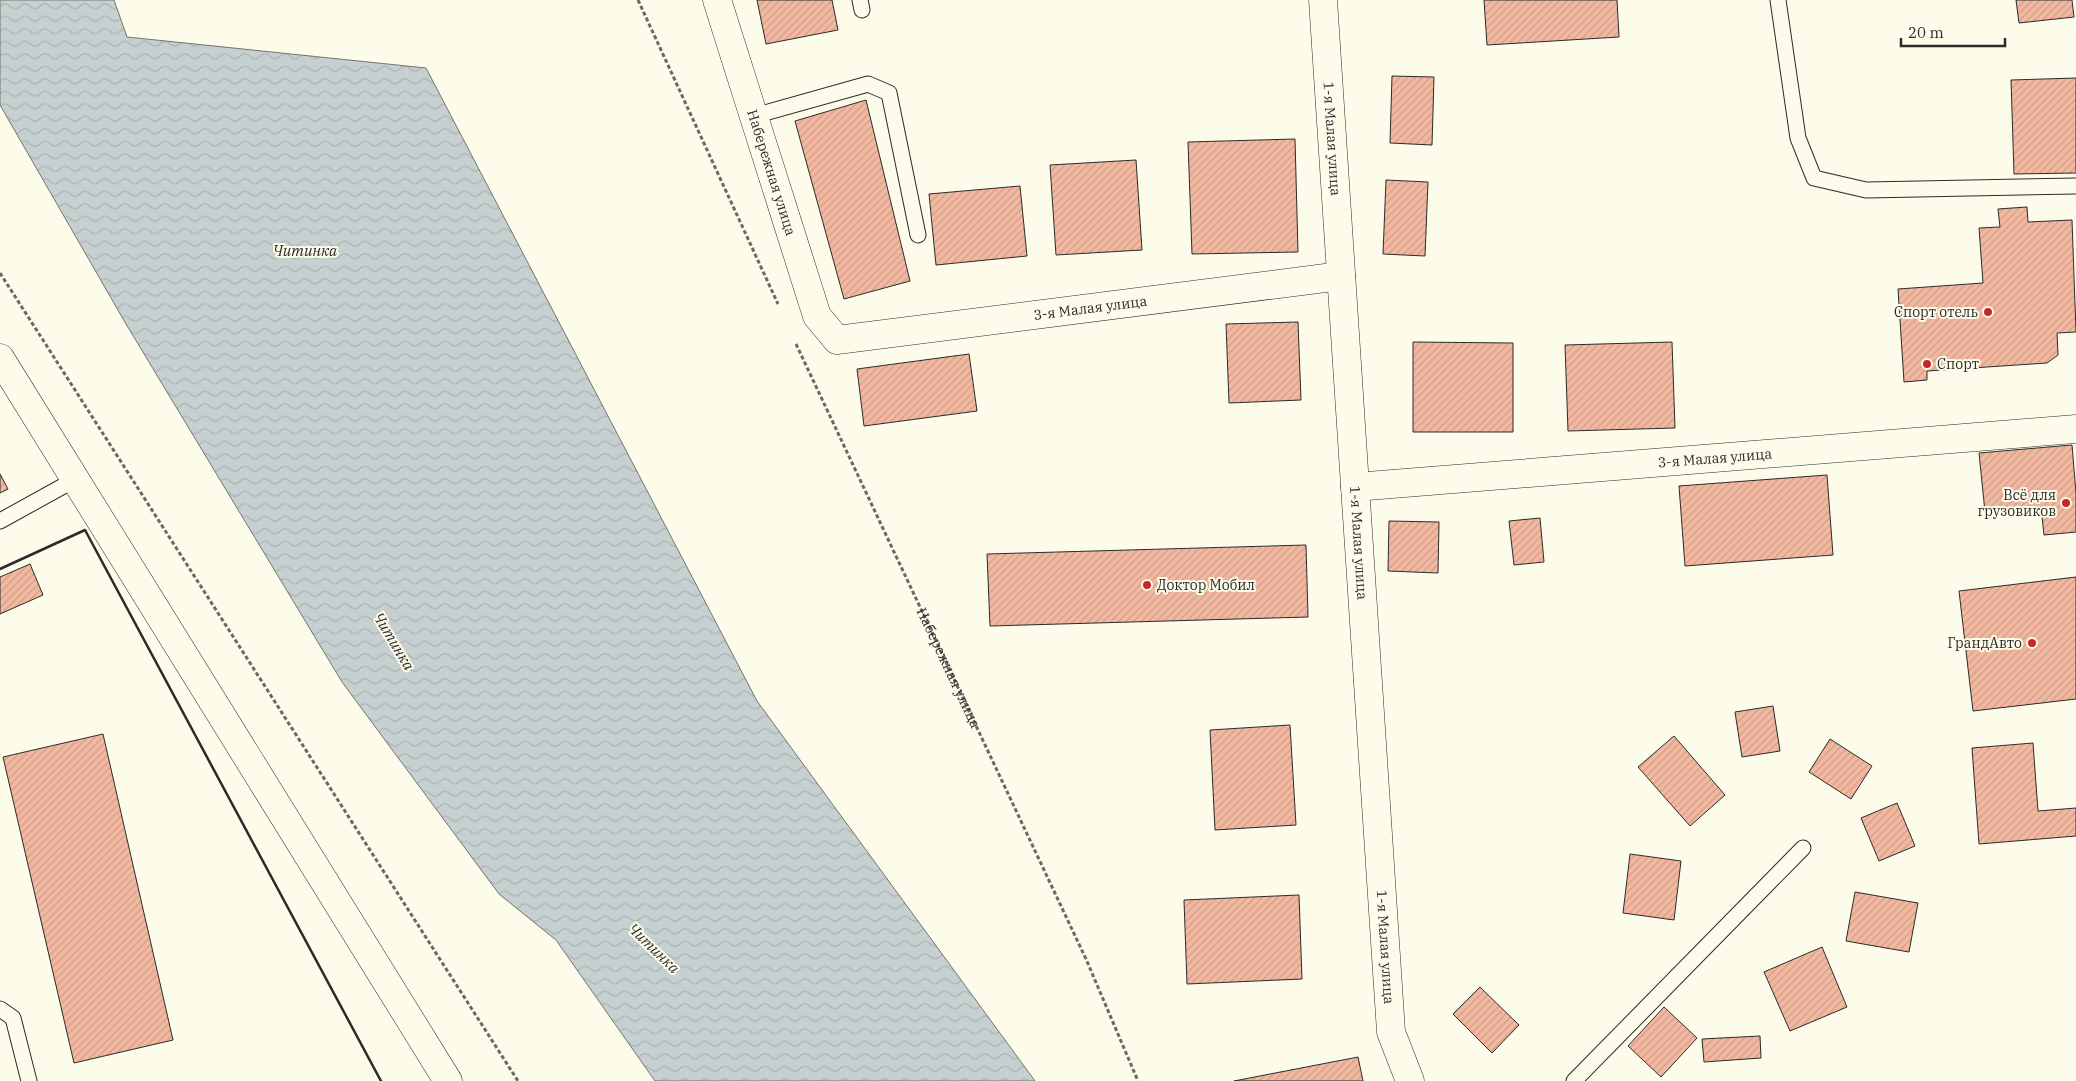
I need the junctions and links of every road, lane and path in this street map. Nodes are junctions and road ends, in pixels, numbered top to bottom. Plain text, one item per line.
1 (638, 0) edge
2 (717, 0) edge
3 (1323, 0) edge
4 (1778, 0) edge
5 (754, 116) junction
6 (2076, 186) edge
7 (918, 235) dead end
8 (0, 273) edge
9 (1341, 276) junction
10 (780, 310) dead end
11 (793, 337) dead end
12 (838, 340) joint
13 (0, 358) edge
14 (2076, 429) edge
15 (76, 480) junction
16 (1355, 487) junction
17 (0, 521) edge
18 (1803, 848) dead end
19 (0, 1009) edge
20 (29, 1081) edge
21 (448, 1081) edge
22 (518, 1081) edge
23 (1138, 1081) edge
24 (1410, 1081) edge
25 (1574, 1081) edge

1 - 10 path
2 - 5 street, Набережная улица
3 - 9 street, 1-я Малая улица
4 - 6 lane
5 - 7 lane
5 - 12 street, Набережная улица
8 - 22 path
9 - 12 street, 3-я Малая улица
9 - 16 street, 1-я Малая улица
11 - 23 path, Набережная улица
13 - 15 street
14 - 16 street, 3-я Малая улица
15 - 17 lane
15 - 21 street
16 - 24 street, 1-я Малая улица
18 - 25 lane
19 - 20 lane

